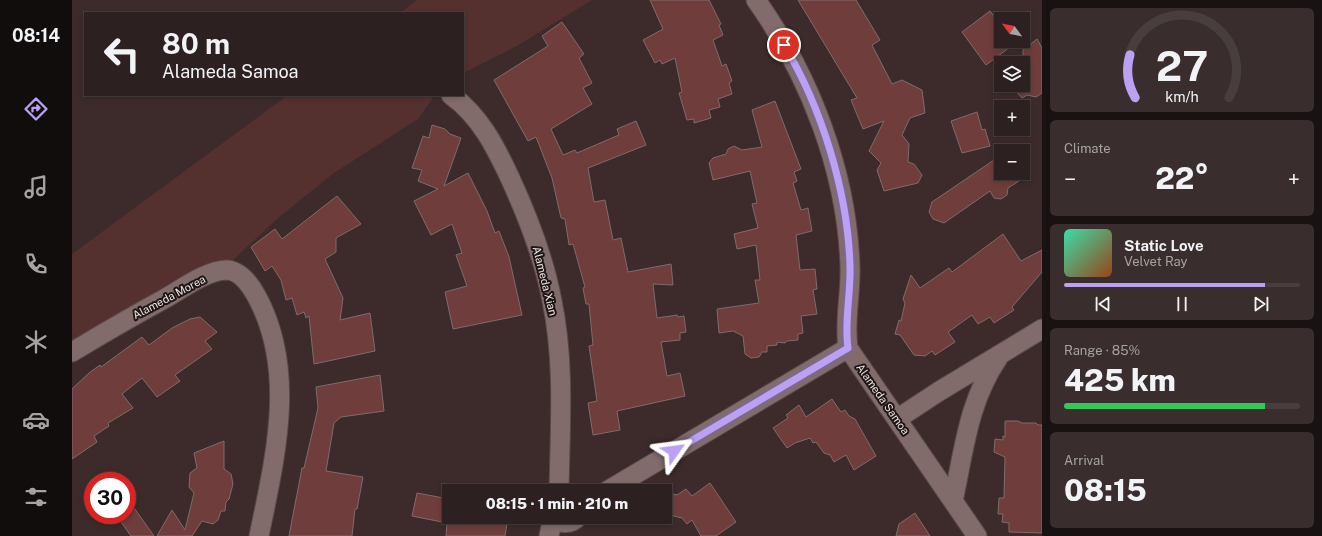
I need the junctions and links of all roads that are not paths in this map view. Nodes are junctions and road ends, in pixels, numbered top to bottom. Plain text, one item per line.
1 (756, 0) edge
2 (452, 96) edge
3 (1042, 330) edge
4 (848, 348) junction
5 (72, 352) edge
6 (1001, 354) junction
7 (938, 392) junction
8 (975, 402) junction
9 (897, 419) junction
10 (559, 484) edge
11 (619, 484) edge
12 (953, 501) junction
13 (552, 524) edge
14 (259, 536) edge
15 (549, 536) edge
16 (977, 536) edge

1 - 4 street, Alameda Samoa
2 - 10 street, Alameda Xian
3 - 6 street
4 - 9 street, Alameda Samoa
4 - 11 street
5 - 14 street, Alameda Morea
6 - 7 street
6 - 8 street
7 - 8 street
7 - 9 street
8 - 12 street
9 - 12 street, Alameda Samoa
12 - 16 street, Alameda Samoa
13 - 15 street

